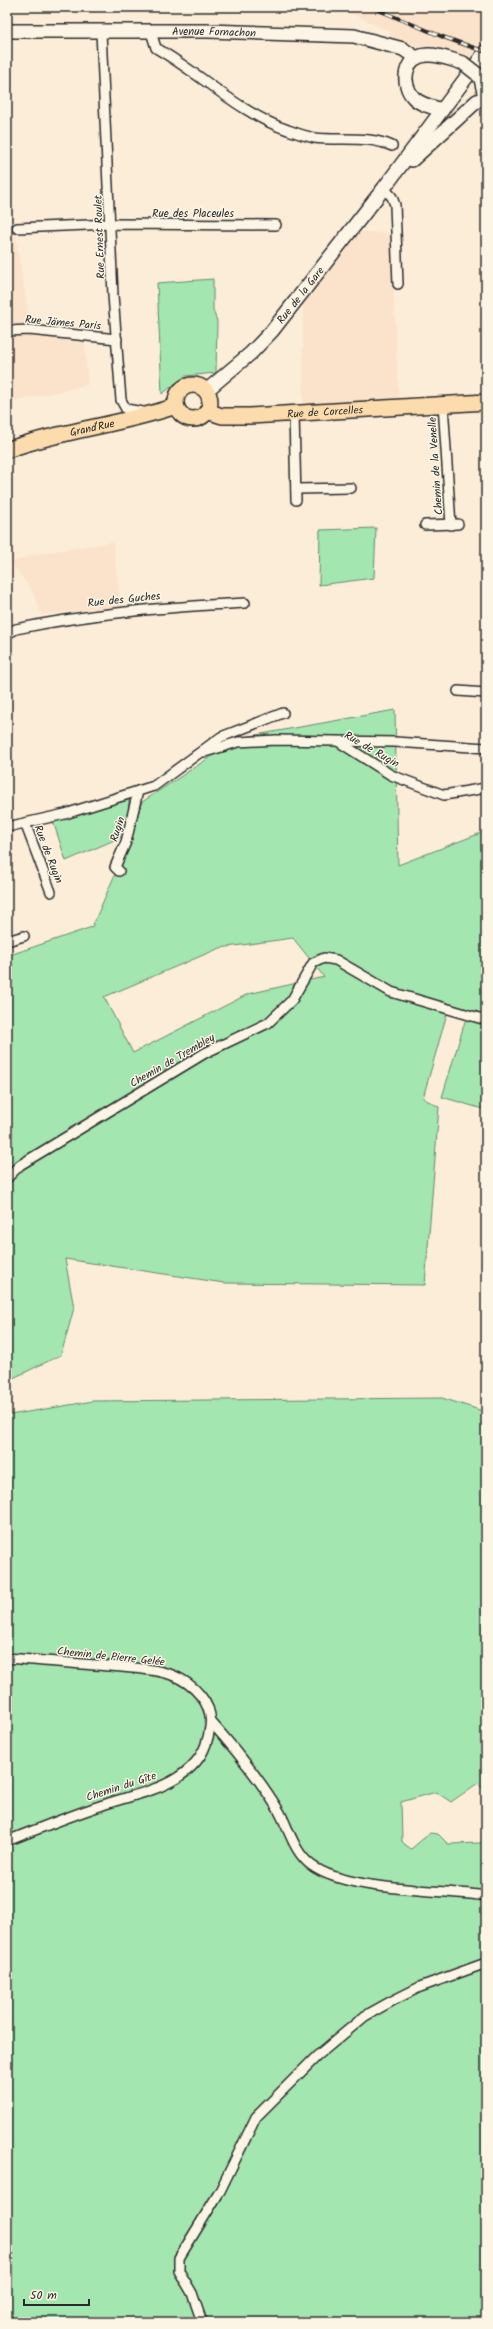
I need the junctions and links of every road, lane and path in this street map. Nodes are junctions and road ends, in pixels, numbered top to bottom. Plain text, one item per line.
1 (7, 31) edge
2 (101, 32) junction
3 (151, 32) junction
4 (486, 51) edge
5 (416, 58) junction
6 (485, 93) edge
7 (442, 110) junction
8 (392, 146) dead end
9 (384, 188) junction
10 (111, 224) junction
11 (276, 225) dead end
12 (17, 228) dead end
13 (398, 284) dead end
14 (7, 331) edge
15 (117, 339) junction
16 (206, 391) junction
17 (486, 402) edge
18 (443, 404) junction
19 (176, 406) junction
20 (207, 411) junction
21 (155, 413) junction
22 (294, 414) junction
23 (7, 450) edge
24 (351, 488) dead end
25 (296, 489) junction
26 (296, 500) dead end
27 (425, 525) dead end
28 (245, 603) dead end
29 (7, 634) edge
30 (458, 691) dead end
31 (486, 693) edge
32 (283, 713) dead end
33 (339, 742) junction
34 (486, 748) edge
35 (198, 755) junction
36 (486, 788) edge
37 (138, 791) junction
38 (24, 823) junction
39 (7, 827) edge
40 (119, 871) dead end
41 (51, 892) dead end
42 (24, 936) dead end
43 (7, 941) edge
44 (486, 1020) edge
45 (7, 1178) edge
46 (7, 1658) edge
47 (211, 1722) junction
48 (7, 1841) edge
49 (486, 1896) edge
50 (486, 1963) edge
51 (202, 2322) edge

1 - 2 main road, Avenue Fornachon
2 - 3 main road, Avenue Fornachon
2 - 10 street, Rue Ernest Roulet
3 - 5 main road, Avenue Fornachon
3 - 8 street
4 - 7 main road, Rue de la Gare
5 - 6 main road, Rue de la Gare, bridge
5 - 7 main road
6 - 9 main road, Rue de la Gare
7 - 9 main road, Rue de la Gare
9 - 13 street
9 - 16 main road, Rue de la Gare
10 - 11 street, Rue des Placeules
10 - 12 street, Rue des Placeules
10 - 15 street, Rue Ernest Roulet
14 - 15 street, Rue Jämes Paris
15 - 21 street, Rue Ernest Roulet
16 - 19 main road
16 - 20 main road
17 - 18 main road, Rue de Corcelles
18 - 22 main road, Rue de Corcelles
18 - 27 street, Chemin de la Venelle
19 - 20 main road
19 - 21 main road, Grand'Rue
20 - 22 main road, Rue de Corcelles
21 - 23 main road, Grand'Rue
22 - 25 street
24 - 25 street
25 - 26 street
28 - 29 street, Rue des Guches
30 - 31 street
32 - 35 street, Rue de Rugin
33 - 34 street
33 - 35 street, Rue de Rugin
33 - 36 street, Rue de Rugin
35 - 37 street, Rue de Rugin
37 - 38 street, Rue de Rugin
37 - 40 street, Rugin
38 - 39 street, Rue de Rugin
38 - 41 street, Rue de Rugin
42 - 43 street
44 - 45 street, Chemin de Trembley
46 - 47 street, Chemin de Pierre Gelée
47 - 48 street, Chemin du Gîte
47 - 49 street
50 - 51 street

